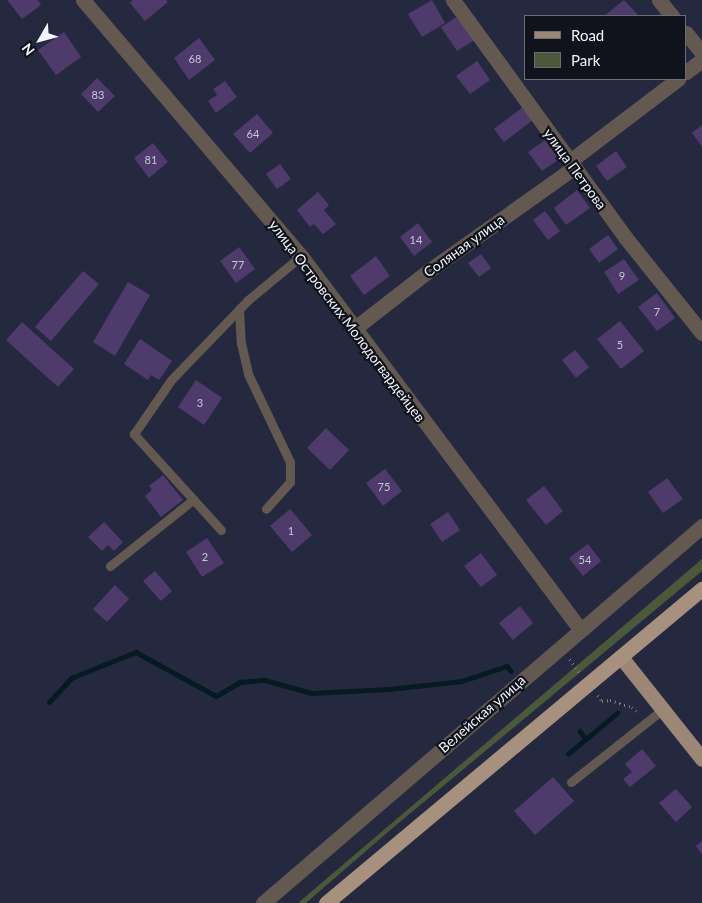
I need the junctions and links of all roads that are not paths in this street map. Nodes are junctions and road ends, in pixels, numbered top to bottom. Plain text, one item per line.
1 (83, 0) edge
2 (453, 0) edge
3 (659, 0) edge
4 (671, 15) edge
5 (687, 34) edge
6 (702, 53) edge
7 (702, 60) edge
8 (687, 71) edge
9 (677, 80) edge
10 (572, 164) junction
11 (301, 256) junction
12 (239, 310) junction
13 (355, 328) junction
14 (702, 334) edge
15 (194, 499) junction
16 (266, 509) dead end
17 (702, 526) edge
18 (220, 530) dead end
19 (110, 566) dead end
20 (702, 589) edge
21 (580, 629) junction
22 (620, 657) junction
23 (662, 710) junction
24 (702, 759) edge
25 (571, 782) dead end
26 (263, 903) edge
27 (326, 903) edge

1 - 11 street, улица Островских Молодогвардейцев
2 - 10 street, улица Петрова
3 - 4 street
5 - 6 street
7 - 8 street
9 - 10 street, Соляная улица
10 - 13 street, Соляная улица
10 - 14 street, улица Петрова
11 - 12 lane
11 - 13 street, улица Островских Молодогвардейцев
12 - 15 lane
12 - 16 lane
13 - 21 street, улица Островских Молодогвардейцев
15 - 18 lane
15 - 19 lane
17 - 21 street, Велейская улица
20 - 22 highway
21 - 26 street, Велейская улица
22 - 23 main road
22 - 27 highway
23 - 24 main road
23 - 25 lane

